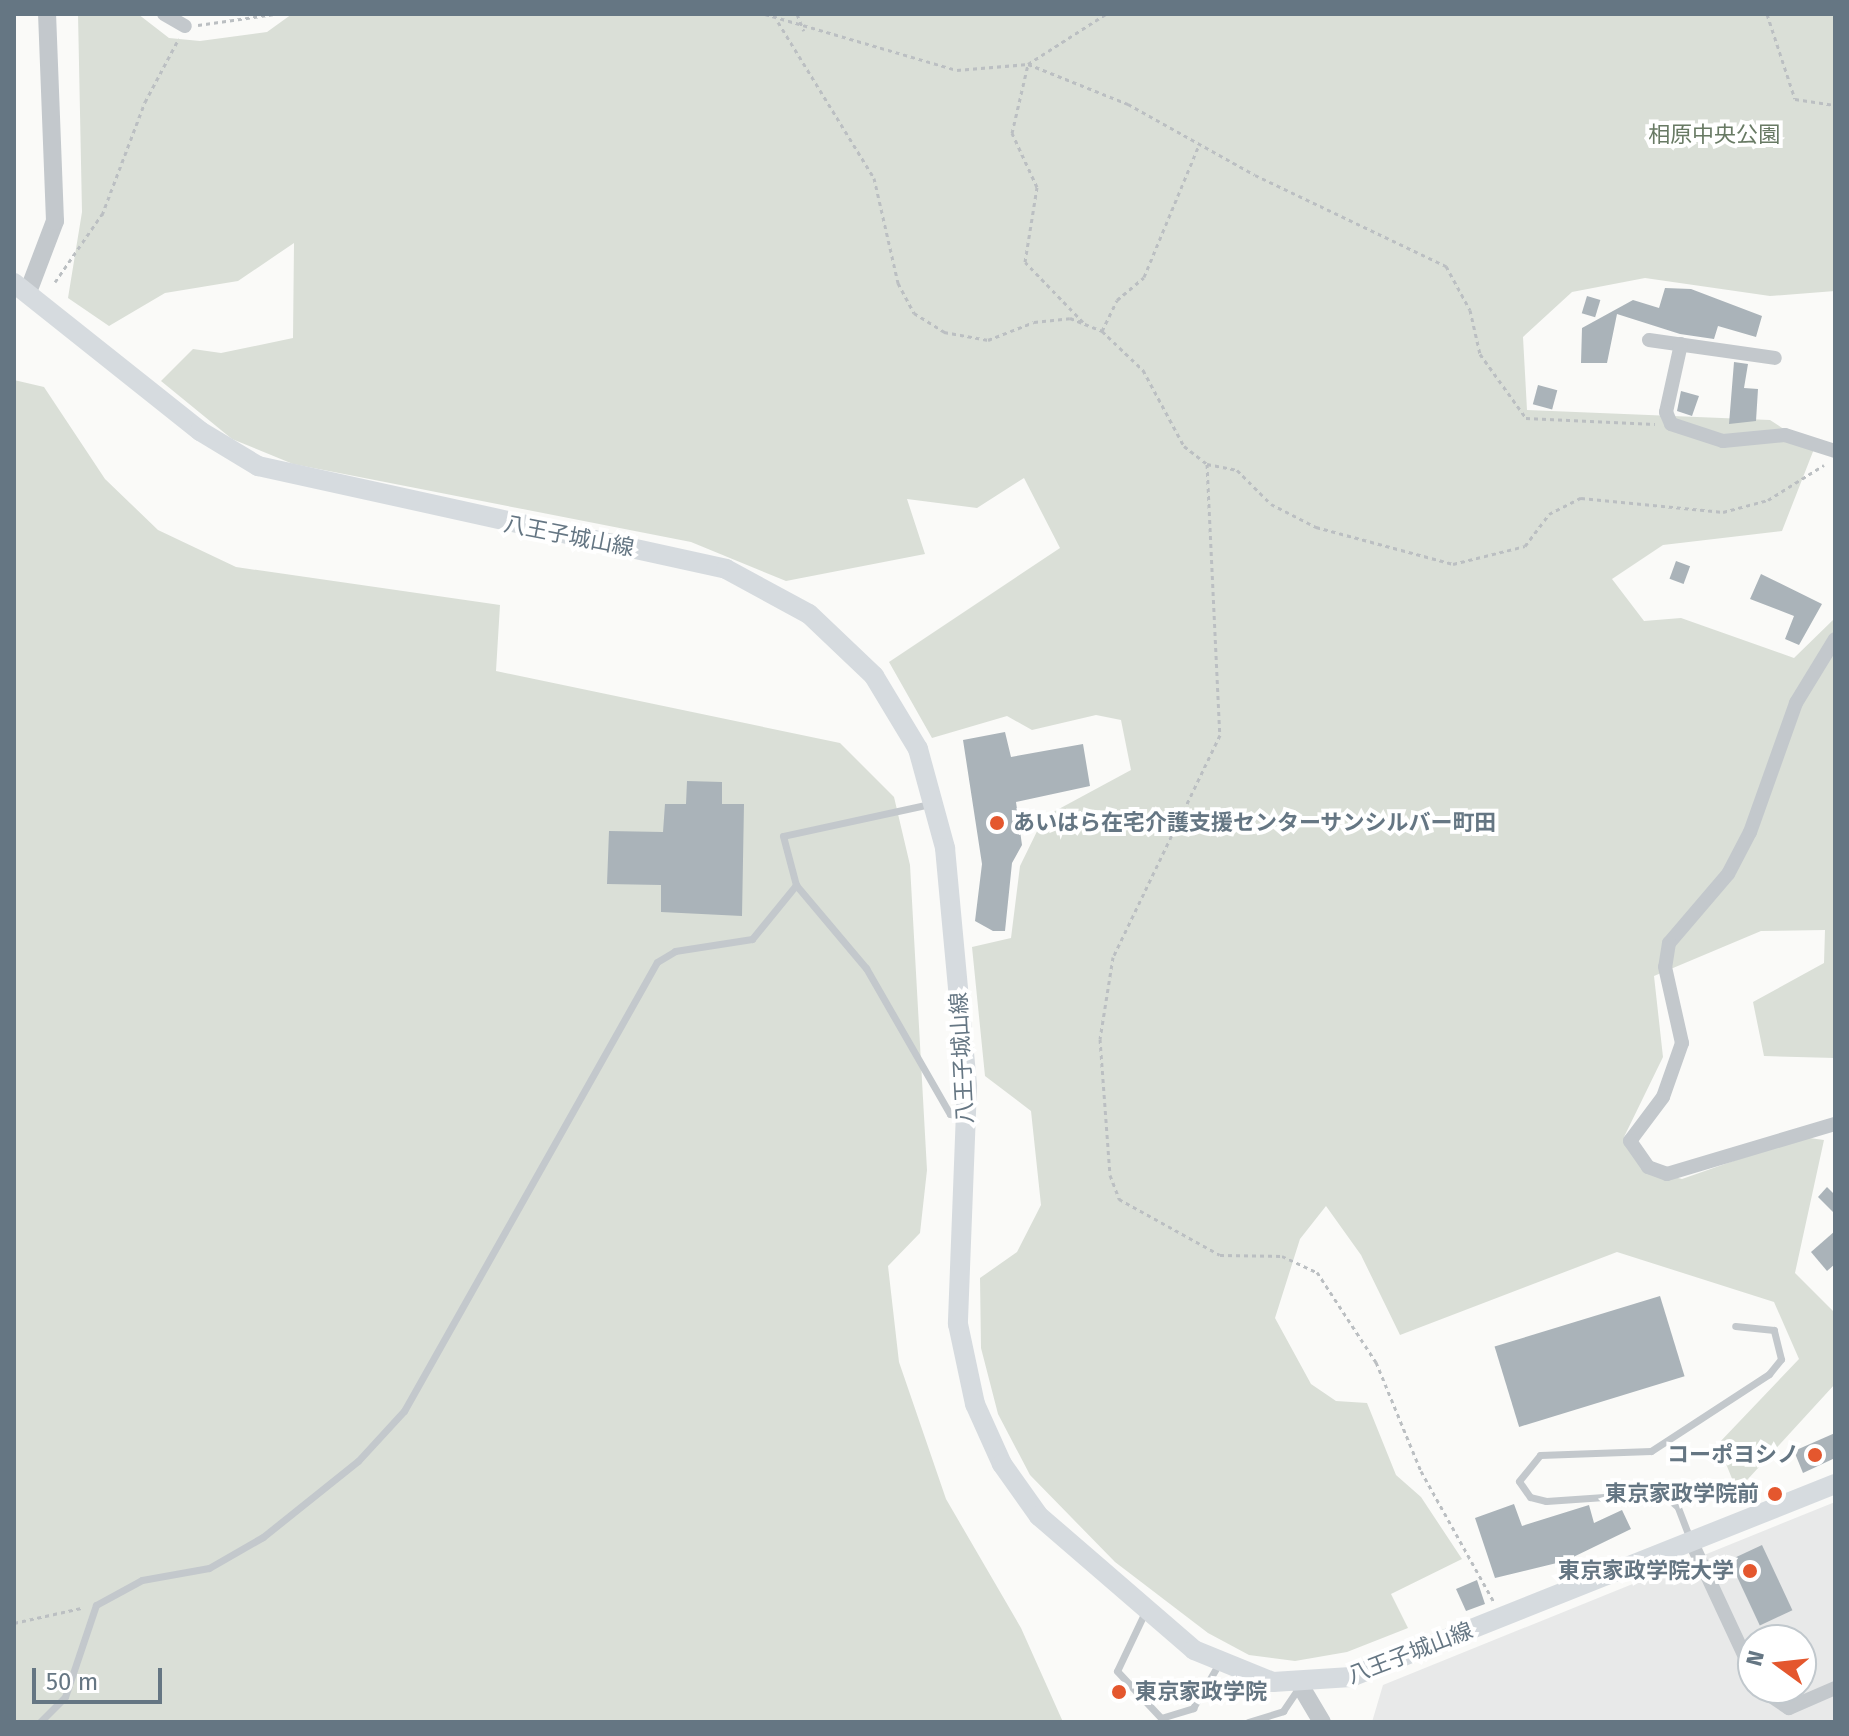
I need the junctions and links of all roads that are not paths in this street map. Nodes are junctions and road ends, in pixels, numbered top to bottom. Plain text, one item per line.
1 (47, 14) edge
2 (164, 14) edge
3 (185, 26) road end
4 (21, 287) edge
5 (1649, 340) dead end
6 (1681, 344) junction
7 (1775, 358) dead end
8 (1835, 453) edge
9 (1835, 639) edge
10 (936, 803) junction
11 (796, 885) junction
12 (968, 1116) junction
13 (1835, 1124) edge
14 (1735, 1326) dead end
15 (1835, 1484) edge
16 (1691, 1541) junction
17 (1145, 1610) junction
18 (1737, 1640) edge
19 (1218, 1665) junction
20 (1300, 1685) junction
21 (40, 1722) edge
22 (1248, 1722) edge
23 (1322, 1722) edge

1 - 4 street
2 - 3 street
4 - 10 main road, 八王子城山線
5 - 6 street
6 - 7 street
6 - 8 street
9 - 13 street
10 - 11 lane
10 - 12 main road, 八王子城山線
11 - 12 lane
11 - 21 lane
12 - 17 main road, 八王子城山線
14 - 16 lane
15 - 16 main road, 八王子城山線
16 - 18 street
16 - 20 main road, 八王子城山線
17 - 19 main road, 八王子城山線
17 - 19 lane
19 - 20 main road, 八王子城山線
20 - 22 lane
20 - 23 street

